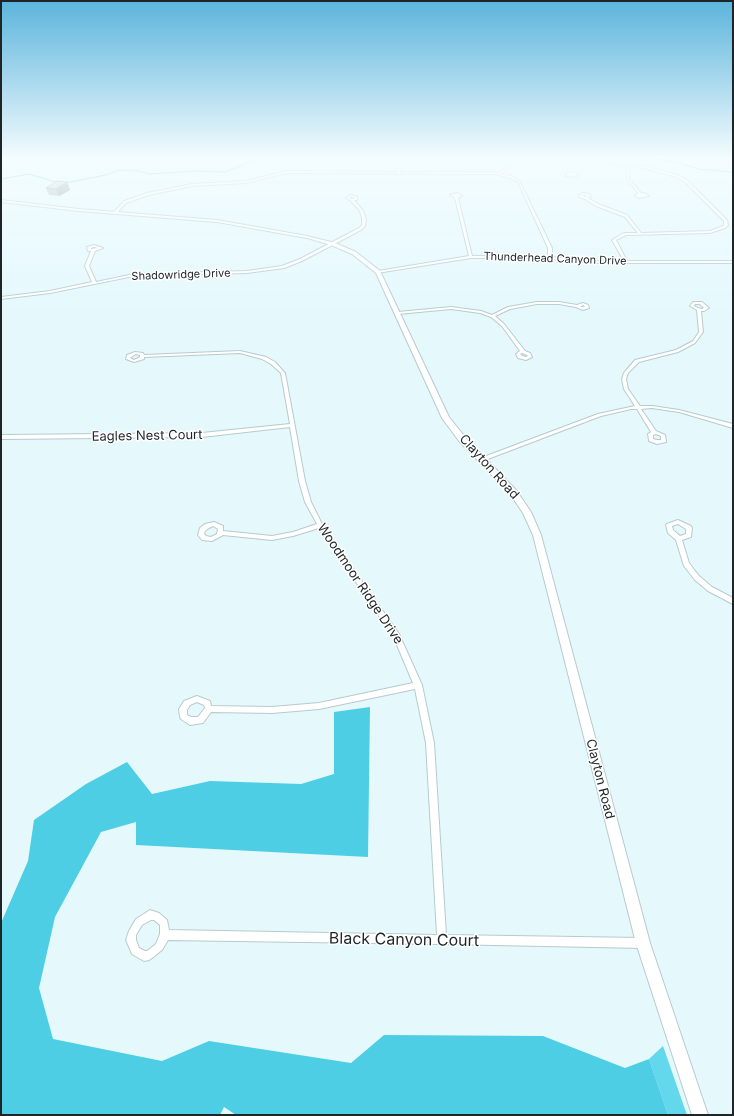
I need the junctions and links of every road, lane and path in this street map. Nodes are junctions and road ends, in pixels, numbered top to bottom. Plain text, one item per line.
1 (85, 210) edge
2 (113, 210) edge
3 (360, 210) edge
4 (460, 210) edge
5 (532, 210) edge
6 (610, 210) edge
7 (716, 210) edge
8 (112, 213) junction
9 (640, 233) junction
10 (333, 244) junction
11 (93, 251) dead end
12 (471, 257) junction
13 (550, 258) junction
14 (626, 262) junction
15 (733, 262) edge
16 (378, 272) junction
17 (94, 282) junction
18 (1, 298) edge
19 (578, 306) dead end
20 (699, 309) dead end
21 (398, 313) junction
22 (492, 316) junction
23 (523, 352) dead end
24 (143, 356) dead end
25 (637, 407) junction
26 (292, 425) junction
27 (733, 426) edge
28 (654, 432) dead end
29 (1, 437) edge
30 (483, 459) junction
31 (320, 525) junction
32 (221, 533) dead end
33 (679, 539) dead end
34 (733, 601) edge
35 (418, 685) junction
36 (209, 709) dead end
37 (165, 935) junction
38 (442, 940) junction
39 (643, 943) junction
40 (700, 1115) edge

1 - 8 main road, Clayton Road
2 - 8 street
3 - 10 street, Shadowridge Drive
4 - 12 street
5 - 13 street
6 - 9 street
7 - 9 street
8 - 10 main road, Clayton Road
9 - 14 street
10 - 16 main road, Clayton Road
10 - 17 street, Shadowridge Drive
11 - 17 street
12 - 13 street, Thunderhead Canyon Drive
12 - 16 street, Thunderhead Canyon Drive
13 - 14 street, Thunderhead Canyon Drive
14 - 15 street, Thunderhead Canyon Drive
16 - 21 main road, Clayton Road
17 - 18 street, Shadowridge Drive
19 - 22 street
20 - 25 street
21 - 22 street
21 - 30 main road, Clayton Road
22 - 23 street
24 - 26 street, Woodmoor Ridge Drive
25 - 27 street
25 - 28 street
25 - 30 street
26 - 29 street, Eagles Nest Court
26 - 31 street, Woodmoor Ridge Drive
30 - 39 main road, Clayton Road
31 - 32 street
31 - 35 street, Woodmoor Ridge Drive
33 - 34 street
35 - 36 street
35 - 38 street, Woodmoor Ridge Drive
37 - 37 street
37 - 38 street, Black Canyon Court
38 - 39 street, Black Canyon Court
39 - 40 main road, Clayton Road

